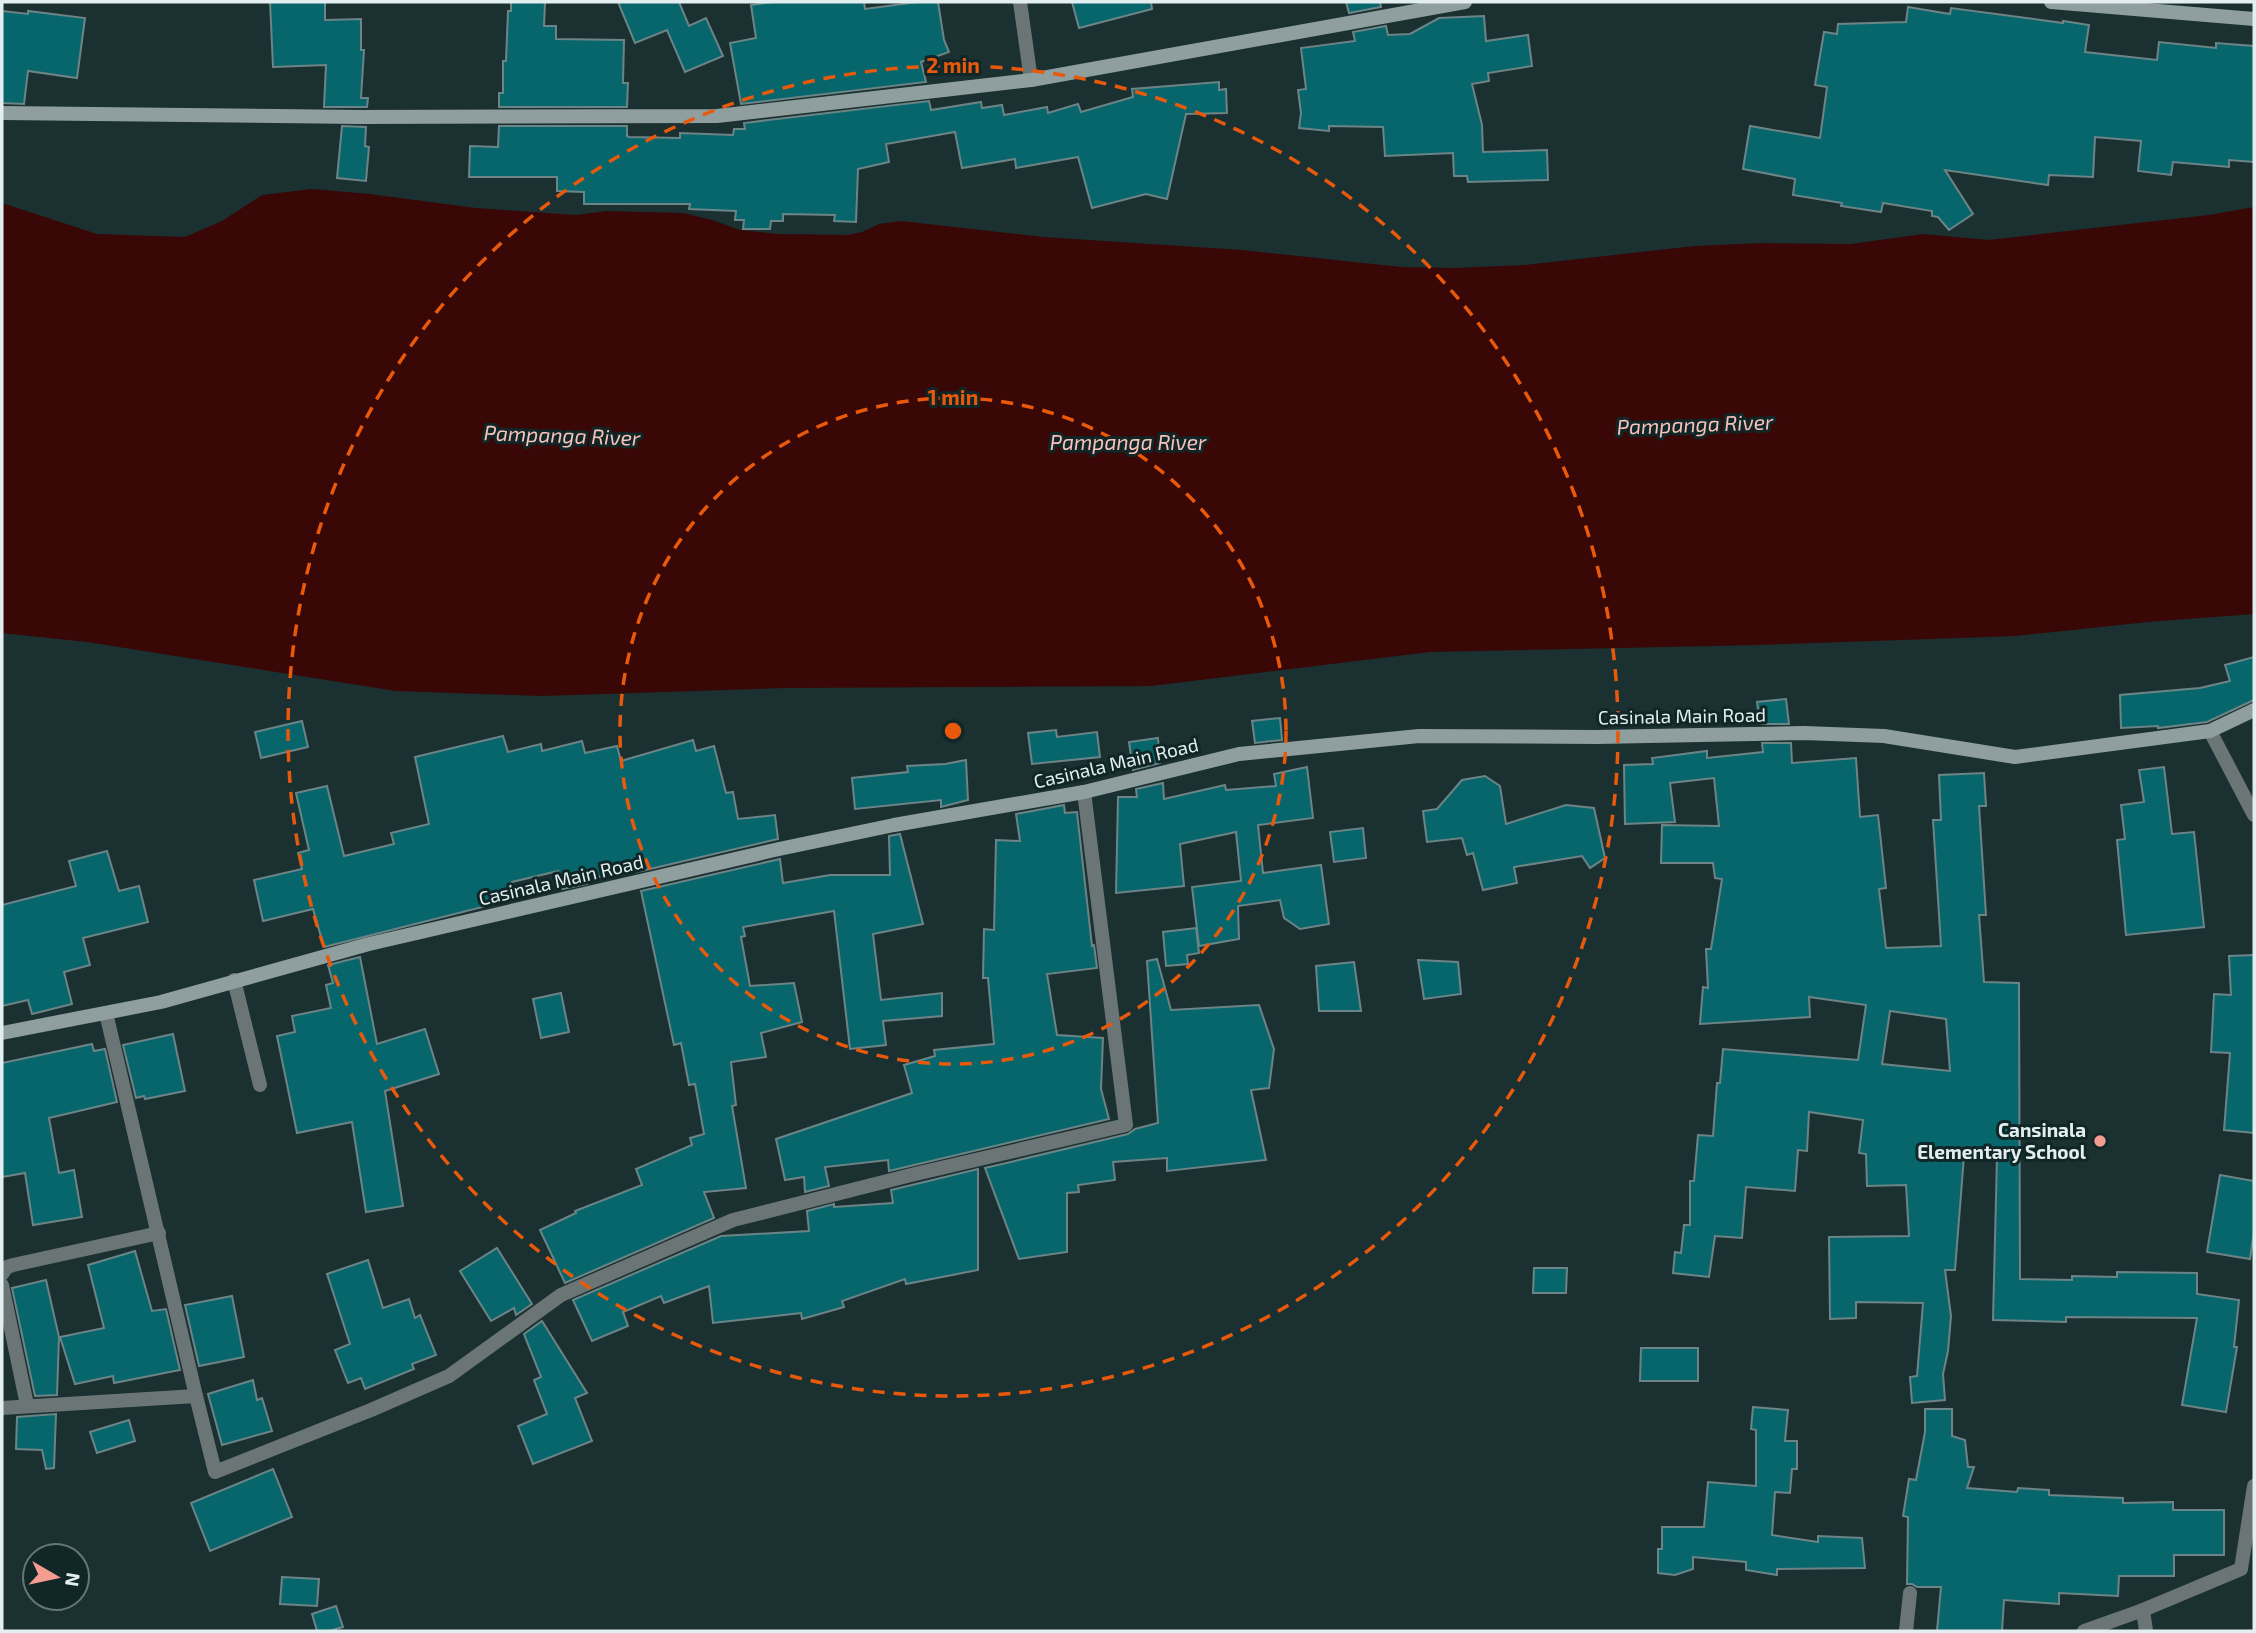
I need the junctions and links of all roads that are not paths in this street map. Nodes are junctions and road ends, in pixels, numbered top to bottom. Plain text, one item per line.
1 (1020, 2) edge
2 (1465, 2) edge
3 (2051, 2) edge
4 (2254, 19) edge
5 (1031, 80) junction
6 (2, 113) edge
7 (2254, 710) edge
8 (2210, 731) junction
9 (1084, 792) junction
10 (2254, 815) edge
11 (234, 981) junction
12 (106, 1013) junction
13 (2, 1033) edge
14 (260, 1086) dead end
15 (159, 1233) junction
16 (2, 1275) edge
17 (2, 1285) edge
18 (196, 1395) junction
19 (27, 1405) junction
20 (2, 1408) edge
21 (2254, 1486) edge
22 (1910, 1593) dead end
23 (2143, 1610) junction
24 (1906, 1631) edge
25 (2084, 1631) edge
26 (2146, 1631) edge

1 - 5 street
2 - 5 street
3 - 4 street
5 - 6 street
7 - 8 street, Casinala Main Road
8 - 9 street, Casinala Main Road
8 - 10 street
9 - 11 street, Casinala Main Road
9 - 18 street
11 - 12 street, Casinala Main Road
11 - 14 street
12 - 13 street, Casinala Main Road
12 - 15 street
15 - 16 street
15 - 18 street
17 - 19 street
18 - 19 street
19 - 20 street
21 - 23 street
22 - 24 street
23 - 25 street
23 - 26 street

